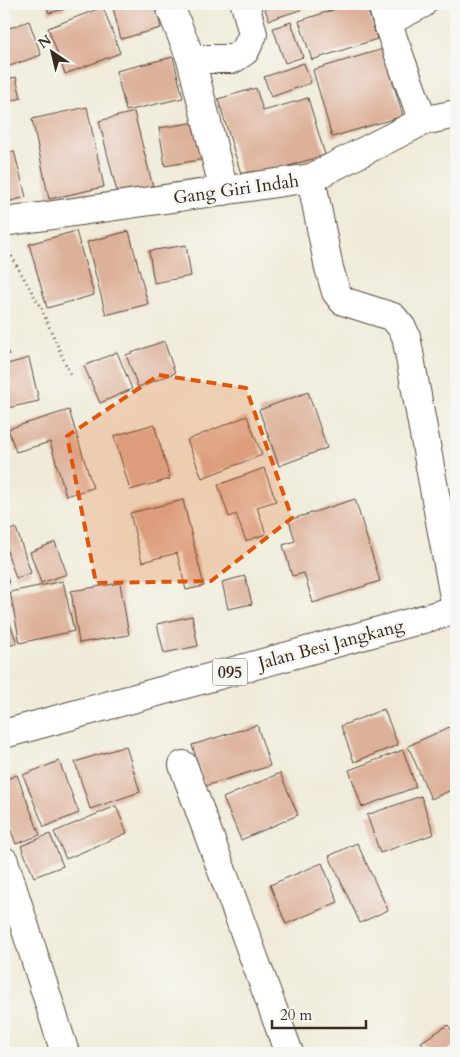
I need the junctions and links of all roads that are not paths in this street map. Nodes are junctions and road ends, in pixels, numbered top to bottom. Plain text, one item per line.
1 (169, 4) edge
2 (245, 4) edge
3 (422, 4) edge
4 (384, 13) edge
5 (191, 59) junction
6 (456, 114) edge
7 (423, 121) junction
8 (311, 178) junction
9 (224, 191) junction
10 (4, 222) edge
11 (456, 609) edge
12 (4, 734) edge
13 (182, 765) dead end
14 (4, 861) edge
15 (65, 1053) edge
16 (289, 1053) edge

1 - 5 street
2 - 5 street
3 - 4 street
4 - 7 street
5 - 9 street
6 - 7 street, Gang Giri Indah
7 - 8 street, Gang Giri Indah
8 - 9 street, Gang Giri Indah
8 - 11 street
9 - 10 street, Gang Giri Indah
11 - 12 street, Jalan Besi Jangkang / 095
13 - 16 street
14 - 15 street

